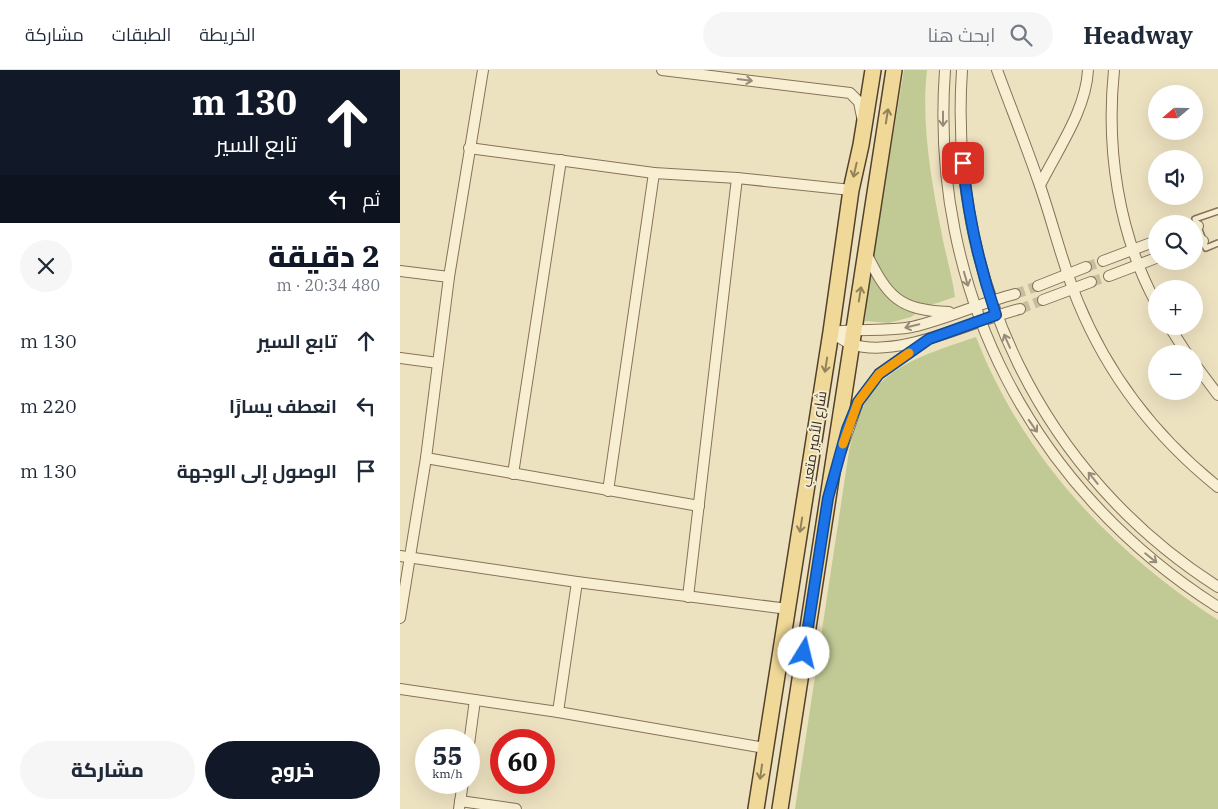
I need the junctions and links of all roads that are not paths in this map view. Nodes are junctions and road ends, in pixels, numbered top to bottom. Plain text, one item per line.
1 (483, 70) edge
2 (662, 70) edge
3 (873, 70) edge
4 (894, 70) edge
5 (945, 70) edge
6 (962, 70) edge
7 (997, 70) edge
8 (1088, 70) edge
9 (1114, 70) edge
10 (861, 145) junction
11 (469, 148) junction
12 (561, 160) junction
13 (654, 173) junction
14 (737, 178) junction
15 (1040, 184) junction
16 (851, 190) junction
17 (1218, 211) edge
18 (1203, 216) edge
19 (1218, 243) edge
20 (1148, 244) edge
21 (1203, 246) edge
22 (1134, 249) junction
23 (866, 253) junction
24 (1104, 261) tunnel mouth
25 (1148, 261) edge
26 (1140, 264) junction
27 (1086, 267) tunnel mouth
28 (400, 271) edge
29 (1067, 273) junction
30 (1109, 276) tunnel mouth
31 (449, 277) junction
32 (1091, 282) tunnel mouth
33 (1148, 284) edge
34 (1038, 286) tunnel mouth
35 (1072, 288) junction
36 (1015, 294) tunnel mouth
37 (991, 300) junction
38 (1043, 300) tunnel mouth
39 (975, 306) junction
40 (1020, 309) tunnel mouth
41 (955, 313) junction
42 (996, 315) junction
43 (980, 320) junction
44 (854, 328) junction
45 (831, 332) junction
46 (852, 344) junction
47 (909, 348) junction
48 (400, 358) edge
49 (438, 363) junction
50 (1203, 374) edge
51 (1216, 389) edge
52 (426, 458) junction
53 (513, 474) junction
54 (1218, 487) edge
55 (608, 491) junction
56 (828, 498) junction
57 (698, 506) junction
58 (400, 556) edge
59 (411, 557) junction
60 (577, 582) junction
61 (1218, 587) edge
62 (688, 597) junction
63 (1218, 607) edge
64 (788, 609) junction
65 (400, 618) edge
66 (400, 689) edge
67 (475, 700) junction
68 (558, 712) junction
69 (471, 729) edge
70 (765, 748) junction
71 (460, 805) edge
72 (516, 809) edge
73 (756, 809) edge
74 (780, 809) edge

1 - 11 street
2 -> 10 street
3 - 10 main road, شارع الأمير متعب
23 -> 4 main road, شارع الأمير متعب
5 -> 39 street
6 - 37 street
7 - 15 street
8 - 15 street
9 - 22 street
10 -> 16 main road, شارع الأمير متعب
11 - 12 street
11 - 31 street
12 - 13 street
12 - 53 street
13 - 14 street
13 - 55 street
14 - 16 street
14 - 57 street
15 - 29 street
16 - 45 main road, شارع الأمير متعب
17 - 18 lane
19 - 21 lane
20 - 22 street
22 - 24 street
22 - 26 street
23 - 41 street
44 -> 23 main road, شارع الأمير متعب
25 - 26 street
26 - 30 street
26 - 33 street
27 - 29 street
28 - 31 street
29 - 34 street
29 - 35 street
31 - 49 street
32 - 35 street
35 - 38 street
35 - 54 street
36 - 37 street
37 - 39 street
37 - 42 street
39 - 41 street
39 - 43 street
40 - 42 street
41 -> 44 street
42 - 43 street
61 -> 42 street
43 - 47 street
43 -> 63 street
44 - 45 street
44 - 46 main road, شارع الأمير متعب
45 - 46 street
45 -> 64 main road, شارع الأمير متعب
46 - 47 street
46 - 56 main road, شارع الأمير متعب
47 - 56 street
48 - 49 street
49 - 52 street
50 - 51 street
52 - 53 street
52 - 59 street
53 - 55 street
55 - 57 street
56 - 74 main road, شارع الأمير متعب
57 - 62 street
58 - 59 street
59 - 60 street
59 - 65 street
60 - 62 street
60 - 68 street
62 - 64 street
64 - 70 main road, شارع الأمير متعب
66 - 67 street
67 - 68 street
67 - 69 street
68 - 70 street
70 -> 73 main road, شارع الأمير متعب
70 - 74 main road
71 - 72 street

